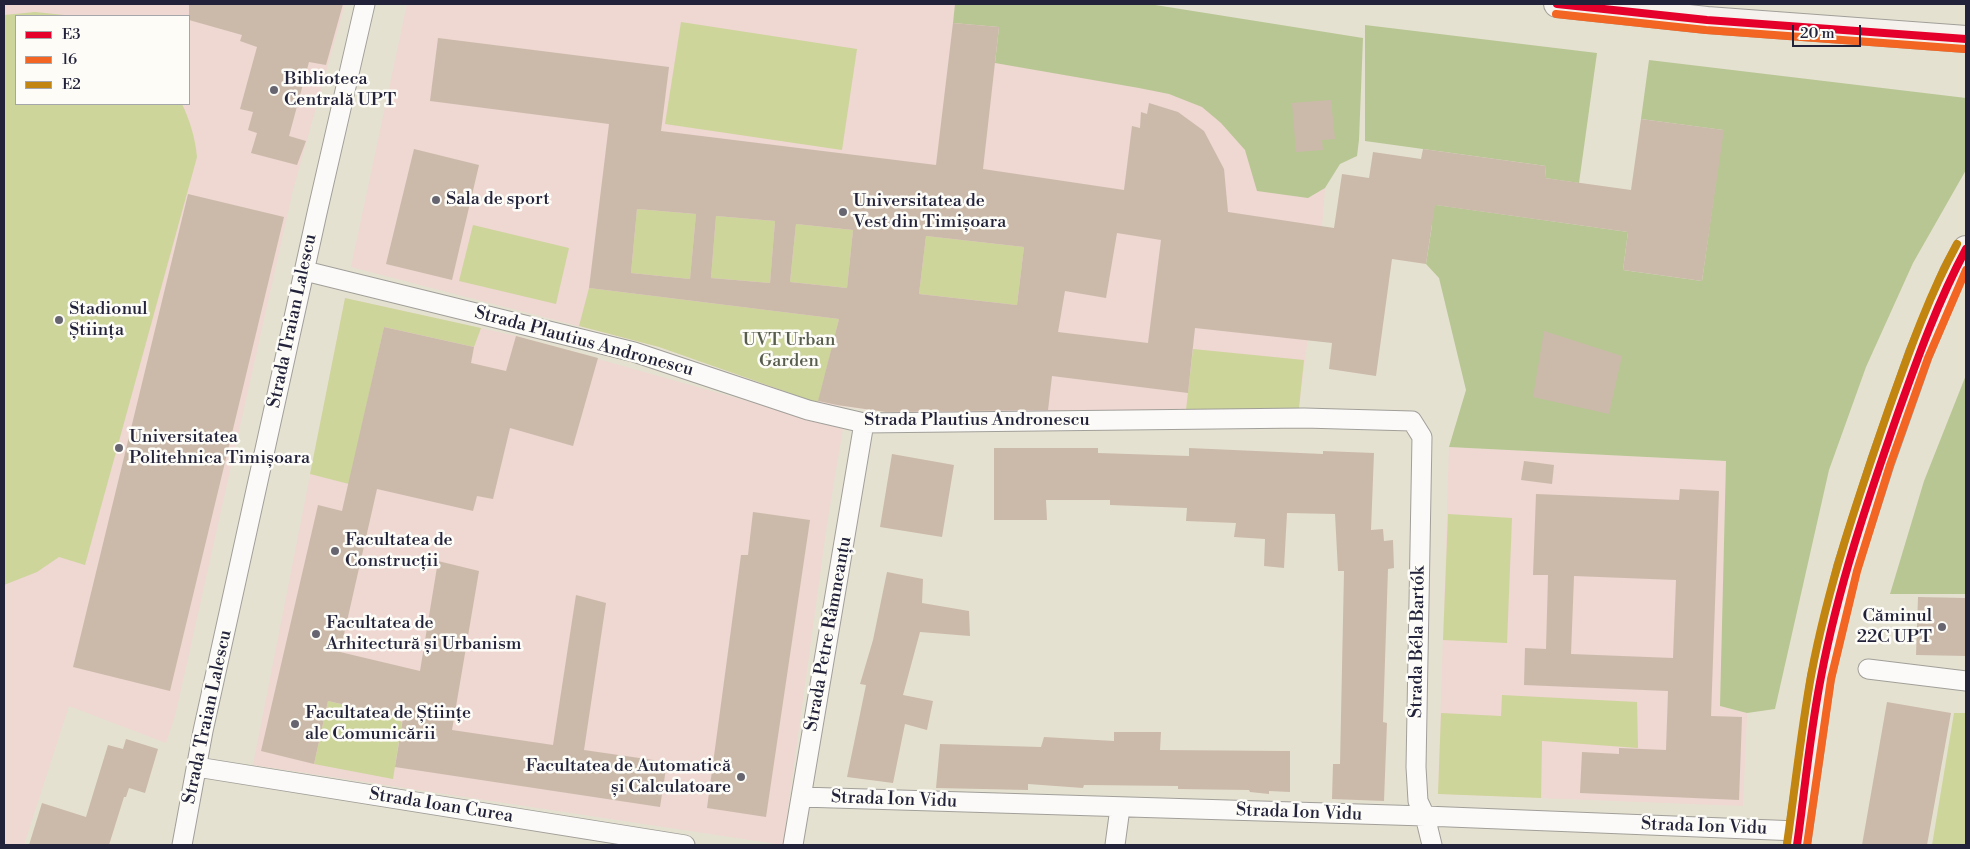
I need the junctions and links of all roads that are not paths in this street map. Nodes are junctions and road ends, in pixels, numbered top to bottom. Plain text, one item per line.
1 (365, 4) edge
2 (1557, 4) edge
3 (1966, 39) edge
4 (1966, 248) edge
5 (305, 271) junction
6 (864, 423) junction
7 (1422, 437) joint
8 (1868, 669) dead end
9 (1966, 681) edge
10 (197, 767) junction
11 (801, 797) junction
12 (1120, 808) junction
13 (1425, 816) junction
14 (1797, 838) edge
15 (182, 845) edge
16 (685, 845) edge
17 (793, 845) edge
18 (1115, 845) edge
19 (1432, 845) edge

1 - 5 street, Strada Traian Lalescu
2 - 3 main road
4 - 14 main road
5 - 6 street, Strada Plautius Andronescu
5 - 10 street, Strada Traian Lalescu
6 - 7 street, Strada Plautius Andronescu
6 - 11 street, Strada Petre Râmneanțu
7 - 13 street, Strada Béla Bartók
8 - 9 street
10 - 15 street, Strada Traian Lalescu
10 - 16 street, Strada Ioan Curea
11 - 12 street, Strada Ion Vidu
11 - 17 street, Strada Petre Râmneanțu
12 - 13 street, Strada Ion Vidu
12 - 18 street
13 - 14 street, Strada Ion Vidu
13 - 19 street, Strada Béla Bartók

